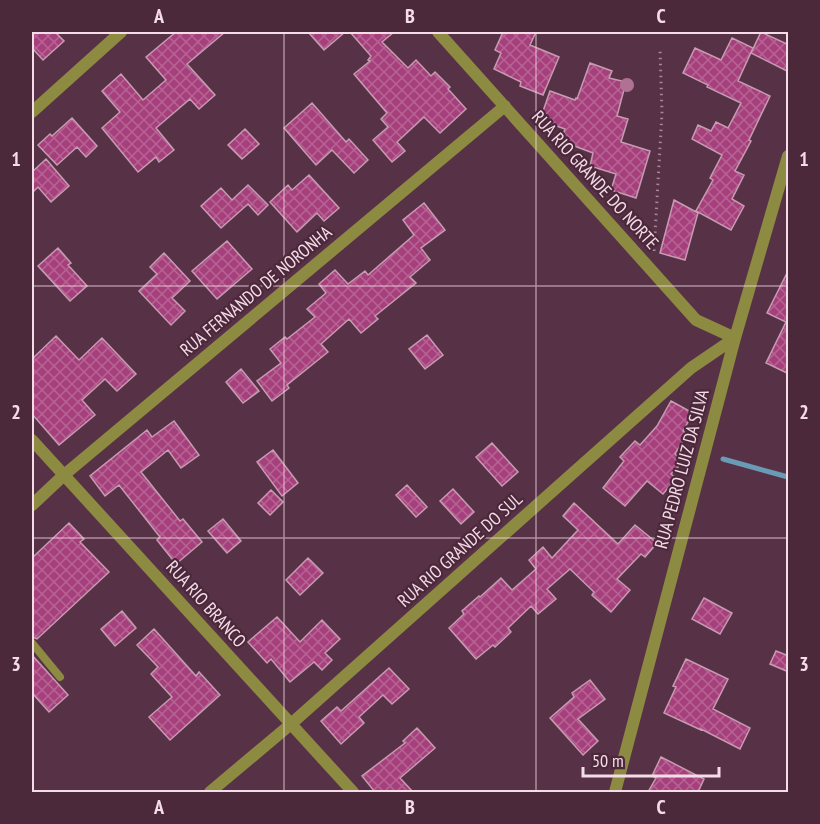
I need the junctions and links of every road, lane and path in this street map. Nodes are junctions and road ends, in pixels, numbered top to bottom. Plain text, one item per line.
1 (121, 32) edge
2 (438, 32) edge
3 (660, 50) dead end
4 (505, 106) junction
5 (32, 112) edge
6 (789, 156) edge
7 (647, 266) junction
8 (735, 338) junction
9 (32, 440) edge
10 (64, 475) junction
11 (32, 505) edge
12 (32, 643) edge
13 (60, 677) dead end
14 (291, 724) junction
15 (210, 792) edge
16 (353, 792) edge
17 (615, 792) edge

1 - 5 street
2 - 4 street, RUA RIO GRANDE DO NORTE
3 - 7 path
4 - 7 street, RUA RIO GRANDE DO NORTE
4 - 10 street, RUA FERNANDO DE NORONHA
6 - 8 street, RUA PEDRO LUIZ DA SILVA
7 - 8 street, RUA RIO GRANDE DO NORTE
8 - 14 street, RUA RIO GRANDE DO SUL
8 - 17 street, RUA PEDRO LUIZ DA SILVA
9 - 10 street, RUA RIO BRANCO
10 - 11 street, RUA FERNANDO DE NORONHA
10 - 14 street, RUA RIO BRANCO
12 - 13 lane
14 - 15 street, RUA RIO GRANDE DO SUL
14 - 16 street, RUA RIO BRANCO

